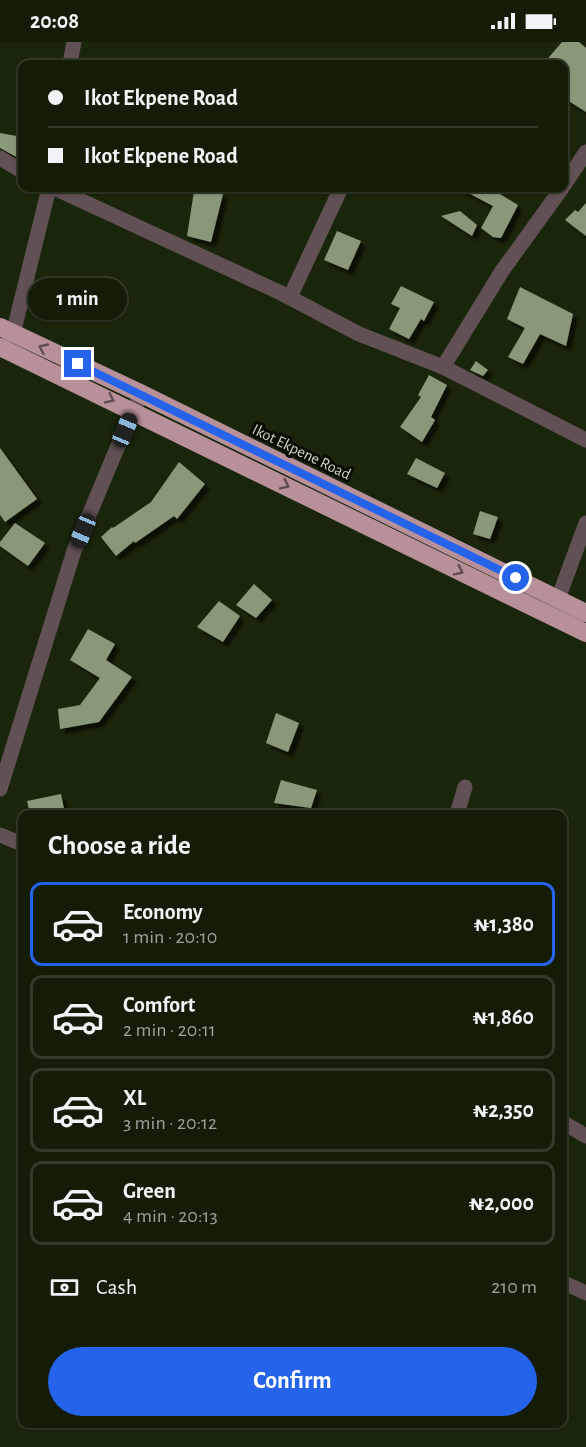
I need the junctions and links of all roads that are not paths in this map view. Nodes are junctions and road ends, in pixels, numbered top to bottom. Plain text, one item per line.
1 (74, 42) edge
2 (71, 60) edge
3 (586, 152) edge
4 (0, 158) edge
5 (18, 169) edge
6 (568, 179) edge
7 (48, 192) edge
8 (63, 192) edge
9 (338, 192) edge
10 (559, 192) edge
11 (290, 297) junction
12 (7, 331) edge
13 (0, 346) edge
14 (442, 367) junction
15 (142, 394) junction
16 (133, 410) junction
17 (586, 440) edge
18 (586, 523) edge
19 (558, 599) junction
20 (586, 613) edge
21 (586, 633) edge
22 (465, 788) dead end
23 (0, 789) edge
24 (458, 810) edge
25 (0, 835) edge
26 (18, 842) edge
27 (567, 1125) edge
28 (586, 1136) edge
29 (567, 1284) edge
30 (586, 1293) edge

1 - 2 street
3 - 6 street
4 - 5 street
7 - 12 street
8 - 11 street
9 - 11 street
10 - 14 street
11 - 14 street
15 -> 12 highway, Ikot Ekpene Road
13 -> 16 highway
14 - 17 street
15 - 16 street
15 - 19 highway, Ikot Ekpene Road
16 -> 21 highway
16 - 23 street
18 - 19 street
19 - 20 highway, Ikot Ekpene Road
22 - 24 street
25 - 26 street
27 - 28 street
29 - 30 street

